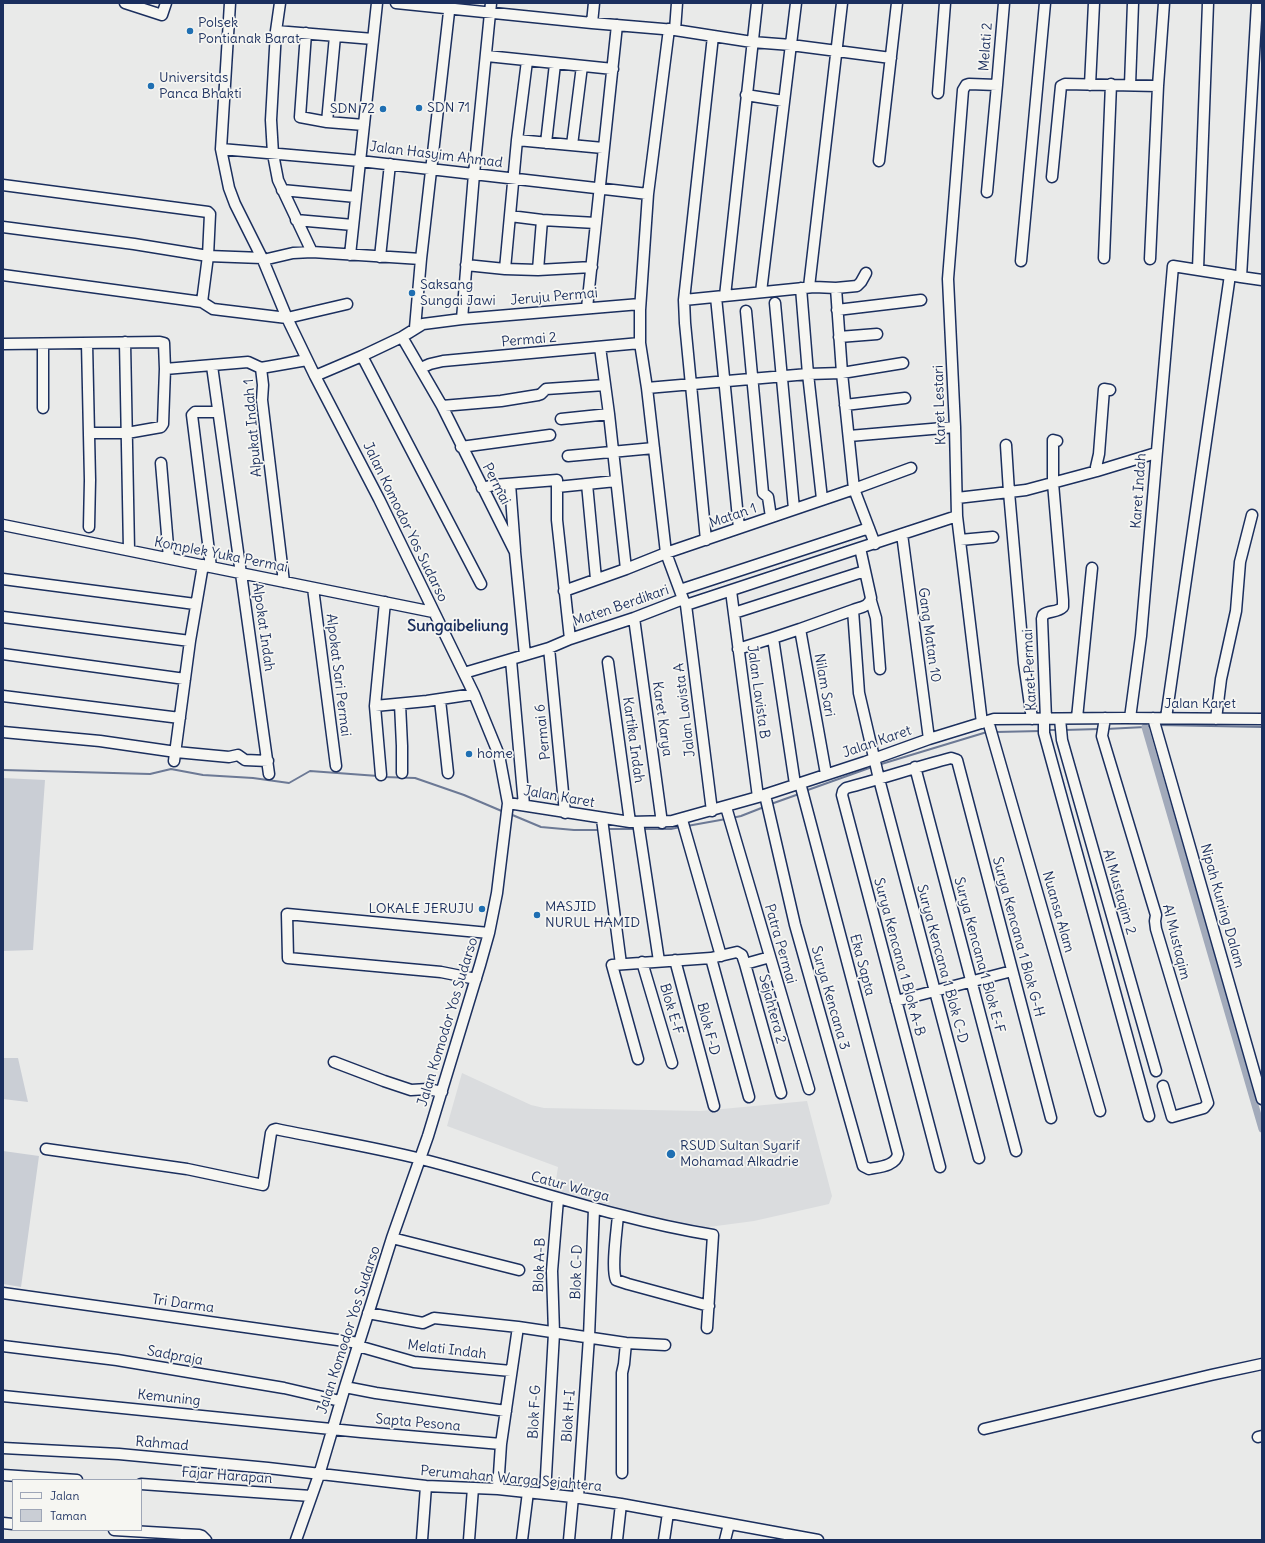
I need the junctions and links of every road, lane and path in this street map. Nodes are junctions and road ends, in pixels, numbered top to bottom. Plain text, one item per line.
1 (125, 3) edge
2 (166, 3) edge
3 (230, 3) edge
4 (280, 3) edge
5 (377, 3) edge
6 (396, 3) edge
7 (594, 3) edge
8 (677, 3) edge
9 (796, 3) edge
10 (842, 3) edge
11 (898, 3) edge
12 (946, 3) edge
13 (1004, 3) edge
14 (1045, 3) edge
15 (1094, 3) edge
16 (1133, 3) edge
17 (1164, 3) edge
18 (1208, 3) edge
19 (1257, 3) edge
20 (754, 4) edge
21 (449, 6) edge
22 (491, 8) edge
23 (592, 24) junction
24 (617, 25) junction
25 (672, 30) junction
26 (276, 31) junction
27 (306, 34) junction
28 (335, 36) junction
29 (713, 36) junction
30 (373, 39) junction
31 (752, 42) junction
32 (791, 45) junction
33 (836, 51) junction
34 (487, 56) junction
35 (891, 58) junction
36 (527, 61) junction
37 (555, 64) junction
38 (582, 66) junction
39 (612, 69) junction
40 (1111, 84) junction
41 (966, 85) joint
42 (997, 85) junction
43 (1090, 85) junction
44 (1130, 85) junction
45 (1158, 86) junction
46 (938, 94) dead end
47 (746, 95) junction
48 (784, 101) junction
49 (327, 122) junction
50 (364, 125) junction
51 (517, 140) junction
52 (546, 143) junction
53 (572, 146) junction
54 (603, 148) junction
55 (221, 149) junction
56 (272, 154) junction
57 (360, 161) junction
58 (879, 161) dead end
59 (390, 164) junction
60 (432, 169) junction
61 (474, 174) junction
62 (1052, 177) dead end
63 (514, 178) junction
64 (3, 185) edge
65 (600, 189) junction
66 (282, 190) junction
67 (987, 192) dead end
68 (648, 194) junction
69 (356, 197) junction
70 (510, 216) junction
71 (296, 220) junction
72 (542, 220) junction
73 (596, 223) junction
74 (353, 225) junction
75 (3, 227) edge
76 (312, 252) junction
77 (350, 255) junction
78 (208, 256) junction
79 (380, 257) junction
80 (1104, 258) dead end
81 (263, 259) junction
82 (421, 259) junction
83 (1150, 259) dead end
84 (1021, 261) dead end
85 (466, 265) junction
86 (592, 267) junction
87 (504, 269) junction
88 (1198, 269) junction
89 (538, 270) junction
90 (866, 273) dead end
91 (3, 274) edge
92 (1230, 274) junction
93 (1241, 277) junction
94 (1262, 280) edge
95 (805, 288) junction
96 (836, 288) junction
97 (761, 292) junction
98 (721, 296) junction
99 (684, 300) junction
100 (921, 300) dead end
101 (202, 302) junction
102 (775, 303) dead end
103 (347, 304) dead end
104 (640, 304) junction
105 (587, 308) junction
106 (837, 310) junction
107 (746, 311) dead end
108 (287, 318) junction
109 (462, 319) junction
110 (415, 328) junction
111 (877, 334) dead end
112 (402, 337) junction
113 (839, 337) junction
114 (125, 342) junction
115 (87, 343) junction
116 (640, 343) junction
117 (3, 344) edge
118 (43, 344) junction
119 (600, 348) junction
120 (362, 356) junction
121 (307, 360) junction
122 (903, 363) dead end
123 (212, 366) junction
124 (261, 368) junction
125 (421, 368) junction
126 (165, 369) junction
127 (842, 373) junction
128 (808, 374) junction
129 (315, 376) junction
130 (781, 376) junction
131 (751, 379) junction
132 (724, 381) junction
133 (691, 384) junction
134 (605, 385) junction
135 (647, 388) junction
136 (1110, 390) dead end
137 (905, 398) dead end
138 (442, 406) junction
139 (845, 406) junction
140 (43, 408) dead end
141 (218, 412) junction
142 (609, 414) junction
143 (561, 419) dead end
144 (955, 427) junction
145 (89, 433) junction
146 (127, 433) junction
147 (550, 435) dead end
148 (849, 436) junction
149 (1057, 441) dead end
150 (1006, 445) dead end
151 (461, 446) junction
152 (654, 448) junction
153 (612, 452) junction
154 (1156, 453) junction
155 (568, 456) dead end
156 (161, 463) dead end
157 (911, 468) dead end
158 (1096, 471) junction
159 (616, 481) junction
160 (1053, 483) junction
161 (510, 484) junction
162 (587, 484) junction
163 (482, 488) junction
164 (557, 488) junction
165 (854, 489) junction
166 (1009, 492) junction
167 (957, 498) junction
168 (822, 499) junction
169 (794, 509) junction
170 (1252, 515) dead end
171 (957, 516) junction
172 (771, 517) junction
173 (3, 525) edge
174 (89, 527) dead end
175 (739, 528) junction
176 (869, 528) junction
177 (902, 534) junction
178 (993, 537) dead end
179 (706, 540) junction
180 (960, 540) junction
181 (875, 544) junction
182 (860, 548) junction
183 (129, 550) junction
184 (515, 552) junction
185 (666, 553) junction
186 (169, 558) junction
187 (207, 566) junction
188 (1092, 568) dead end
189 (626, 569) junction
190 (865, 571) junction
191 (241, 573) junction
192 (3, 579) edge
193 (596, 579) junction
194 (284, 582) junction
195 (481, 584) dead end
196 (313, 588) junction
197 (564, 591) junction
198 (731, 591) junction
199 (683, 598) junction
200 (871, 601) junction
201 (385, 602) junction
202 (196, 604) junction
203 (853, 610) junction
204 (433, 612) junction
205 (734, 613) junction
206 (3, 617) edge
207 (634, 618) junction
208 (800, 629) junction
209 (773, 638) junction
210 (570, 639) junction
211 (190, 641) junction
212 (549, 648) junction
213 (738, 649) junction
214 (3, 654) edge
215 (524, 655) junction
216 (511, 660) junction
217 (608, 662) dead end
218 (880, 669) dead end
219 (464, 674) junction
220 (185, 679) junction
221 (474, 694) junction
222 (3, 696) edge
223 (440, 700) junction
224 (400, 704) junction
225 (375, 706) junction
226 (180, 718) junction
227 (1077, 718) junction
228 (1130, 718) junction
229 (1166, 718) junction
230 (1032, 719) junction
231 (1216, 719) junction
232 (1262, 719) edge
233 (1105, 720) junction
234 (1154, 720) junction
235 (986, 722) junction
236 (1060, 722) junction
237 (1044, 724) junction
238 (3, 732) edge
239 (929, 739) junction
240 (175, 756) junction
241 (875, 760) junction
242 (268, 761) junction
243 (958, 762) joint
244 (336, 766) dead end
245 (915, 767) junction
246 (402, 773) dead end
247 (448, 773) dead end
248 (269, 774) dead end
249 (826, 774) junction
250 (381, 775) dead end
251 (879, 778) junction
252 (798, 784) junction
253 (763, 797) junction
254 (507, 804) junction
255 (524, 805) junction
256 (727, 808) junction
257 (712, 811) junction
258 (565, 813) junction
259 (602, 821) junction
260 (683, 821) junction
261 (636, 823) junction
262 (662, 823) junction
263 (489, 933) junction
264 (716, 957) junction
265 (770, 957) junction
266 (675, 960) junction
267 (642, 962) junction
268 (659, 962) junction
269 (621, 964) junction
270 (745, 964) junction
271 (1012, 971) junction
272 (476, 979) junction
273 (972, 982) junction
274 (935, 991) junction
275 (896, 1001) junction
276 (638, 1059) dead end
277 (334, 1062) dead end
278 (672, 1063) dead end
279 (1156, 1071) dead end
280 (1163, 1086) dead end
281 (809, 1089) dead end
282 (442, 1092) junction
283 (781, 1093) dead end
284 (749, 1097) dead end
285 (1262, 1099) edge
286 (714, 1106) dead end
287 (1100, 1111) dead end
288 (1149, 1116) dead end
289 (1051, 1118) dead end
290 (46, 1149) dead end
291 (1016, 1151) dead end
292 (898, 1154) joint
293 (979, 1158) dead end
294 (420, 1159) junction
295 (940, 1167) dead end
296 (558, 1199) junction
297 (594, 1209) junction
298 (618, 1214) junction
299 (392, 1238) junction
300 (519, 1270) dead end
301 (3, 1292) edge
302 (709, 1306) junction
303 (368, 1313) junction
304 (518, 1327) junction
305 (707, 1328) dead end
306 (554, 1333) junction
307 (589, 1337) junction
308 (626, 1343) junction
309 (358, 1344) junction
310 (665, 1345) dead end
311 (3, 1346) edge
312 (1262, 1364) edge
313 (512, 1371) junction
314 (345, 1387) junction
315 (3, 1396) edge
316 (340, 1401) junction
317 (506, 1411) junction
318 (332, 1429) junction
319 (984, 1429) dead end
320 (501, 1444) junction
321 (3, 1448) edge
322 (622, 1473) dead end
323 (3, 1475) edge
324 (319, 1475) junction
325 (62, 1479) edge
326 (142, 1484) edge
327 (426, 1486) junction
328 (473, 1488) junction
329 (498, 1489) junction
330 (528, 1492) junction
331 (545, 1494) junction
332 (311, 1496) junction
333 (576, 1497) junction
334 (621, 1504) junction
335 (668, 1513) junction
336 (729, 1524) junction
337 (131, 1531) edge
338 (771, 1536) edge
339 (206, 1540) edge
340 (296, 1540) edge
341 (422, 1540) edge
342 (469, 1540) edge
343 (522, 1540) edge
344 (569, 1540) edge
345 (617, 1540) edge
346 (664, 1540) edge
347 (725, 1540) edge
348 (818, 1540) edge

1 - 2 street
3 - 55 street, Jalan Komodor Yos Sudarso
4 - 26 street
5 - 30 street
6 - 21 street
7 - 23 street
8 - 25 street, Jalan Lavista A
9 - 32 street
10 - 33 street
11 - 35 street
12 - 46 street
13 - 42 street, Melati 2
14 - 84 street
15 - 43 street
16 - 44 street
17 - 45 street
18 - 88 street
19 - 93 street
20 - 31 street
21 - 22 street
21 - 60 street
22 - 23 street
22 - 34 street
23 - 24 street
24 - 25 street
24 - 39 street
25 - 29 street
25 - 68 street, Jalan Lavista A
26 - 27 street
26 - 56 street
27 - 28 street
27 - 49 street
28 - 30 street
28 - 49 street
29 - 31 street
29 - 99 street
30 - 50 street
31 - 32 street
31 - 47 street
32 - 33 street
32 - 48 street
33 - 35 street
33 - 95 street
34 - 36 street
34 - 61 street
35 - 58 street
36 - 37 street
36 - 51 street
37 - 38 street
37 - 52 street
38 - 39 street
38 - 53 street
39 - 54 street
40 - 43 street
40 - 44 street
40 - 80 street
41 - 42 street, Melati 2
41 - 144 street, Karet Lestari
42 - 67 street
43 - 62 street
44 - 45 street
45 - 83 street
47 - 48 street
47 - 98 street
48 - 97 street
49 - 50 street
50 - 57 street
51 - 52 street
51 - 63 street
52 - 53 street
53 - 54 street
54 - 65 street
55 - 56 street, Jalan Hasyim Ahmad
55 - 81 street, Jalan Komodor Yos Sudarso
56 - 57 street, Jalan Hasyim Ahmad
56 - 66 street
57 - 59 street, Jalan Hasyim Ahmad
57 - 69 street
59 - 60 street, Jalan Hasyim Ahmad
59 - 79 street
60 - 61 street, Jalan Hasyim Ahmad
60 - 82 street
61 - 63 street, Jalan Hasyim Ahmad
61 - 85 street
63 - 65 street, Jalan Hasyim Ahmad
63 - 70 street
64 - 78 street
65 - 68 street, Jalan Hasyim Ahmad
65 - 73 street
66 - 69 street
66 - 71 street
68 - 104 street, Jalan Lavista A
69 - 74 street
70 - 72 street
70 - 87 street
71 - 74 street
71 - 76 street
72 - 73 street
72 - 89 street
73 - 86 street
74 - 77 street
75 - 78 street
76 - 77 street
76 - 81 street
77 - 79 street
78 - 81 street
78 - 101 street
79 - 82 street
81 - 108 street, Jalan Komodor Yos Sudarso
82 - 110 street
85 - 87 street
85 - 109 street
86 - 89 street
86 - 105 street
87 - 89 street
88 - 92 street
88 - 154 street, Karet Indah
90 - 96 street
91 - 101 street
92 - 93 street
92 - 229 street
93 - 94 street
95 - 96 street
95 - 97 street
95 - 128 street
96 - 106 street
97 - 98 street
98 - 99 street
98 - 132 street
99 - 133 street
100 - 106 street
101 - 108 street
102 - 130 street
103 - 108 street
104 - 105 street, Jeruju Permai
104 - 116 street, Jalan Lavista A
105 - 109 street, Jeruju Permai
106 - 113 street
107 - 131 street
108 - 121 street, Jalan Komodor Yos Sudarso
109 - 110 street, Jeruju Permai
110 - 112 street, Jeruju Permai
111 - 113 street
112 - 120 street, Jeruju Permai
112 - 125 street, Permai
113 - 127 street
114 - 115 street
114 - 126 street
114 - 146 street
115 - 118 street
115 - 145 street
116 - 119 street, Permai 2
116 - 135 street, Jalan Lavista A
117 - 118 street
118 - 140 street
119 - 125 street, Permai 2
119 - 134 street
120 - 129 street, Jeruju Permai
120 - 195 street
121 - 124 street
121 - 129 street, Jalan Komodor Yos Sudarso
122 - 127 street
123 - 124 street, Alpukat Indah 1
123 - 126 street, Alpukat Indah 1
123 - 141 street, Alpokat Indah
124 - 194 street, Alpukat Indah 1
125 - 138 street, Permai
126 - 146 street
127 - 128 street
127 - 139 street
128 - 130 street
128 - 168 street
129 - 204 street, Jalan Komodor Yos Sudarso
130 - 131 street
130 - 169 street
131 - 132 street
131 - 172 street
132 - 133 street
132 - 175 street
133 - 135 street
133 - 179 street
134 - 138 street
134 - 142 street
135 - 152 street, Jalan Lavista A
136 - 158 street
137 - 139 street
138 - 151 street, Permai
139 - 148 street
141 - 187 street
141 - 191 street, Alpokat Indah
142 - 143 street
142 - 153 street
144 - 148 street
144 - 167 street, Karet Lestari
145 - 146 street
145 - 174 street
146 - 183 street
147 - 151 street
148 - 165 street
149 - 160 street
150 - 166 street
151 - 163 street, Permai
152 - 153 street
152 - 185 street, Jalan Lavista A
153 - 155 street
153 - 159 street
154 - 158 street
154 - 228 street, Karet Indah
156 - 186 street
157 - 165 street, Matan 1
158 - 160 street
159 - 162 street
159 - 189 street
160 - 166 street
160 - 237 street, Karet Permai
161 - 163 street
161 - 164 street
161 - 184 street
162 - 164 street
162 - 193 street
163 - 184 street, Permai
164 - 197 street
165 - 168 street, Matan 1
165 - 176 street
166 - 167 street
166 - 230 street
167 - 171 street, Karet Lestari
168 - 169 street, Matan 1
169 - 172 street, Matan 1
170 - 231 street
171 - 177 street, Maten Berdikari
171 - 180 street, Karet Lestari
172 - 175 street, Matan 1
173 - 183 street, Komplek Yuka Permai
175 - 179 street, Matan 1
176 - 181 street
176 - 199 street
177 - 181 street, Maten Berdikari
177 - 239 street, Gang Matan 10
178 - 180 street
179 - 185 street, Matan 1
180 - 235 street, Karet Lestari
181 - 182 street, Maten Berdikari
182 - 190 street
182 - 198 street, Maten Berdikari
183 - 186 street, Komplek Yuka Permai
184 - 215 street, Permai
185 - 189 street, Matan 1
185 - 199 street, Jalan Lavista A
186 - 187 street, Komplek Yuka Permai
187 - 191 street, Komplek Yuka Permai
187 - 202 street
188 - 227 street
189 - 193 street, Matan 1
190 - 200 street
190 - 205 street
191 - 194 street, Komplek Yuka Permai
191 - 242 street, Alpokat Indah
192 - 202 street
193 - 197 street, Matan 1
194 - 196 street, Komplek Yuka Permai
196 - 201 street, Komplek Yuka Permai
196 - 244 street, Alpokat Sari Permai
197 - 210 street
198 - 199 street, Maten Berdikari
198 - 205 street, Jalan Lavista B
199 - 207 street, Maten Berdikari
199 - 257 street, Jalan Lavista A
200 - 203 street
200 - 218 street
201 - 204 street, Komplek Yuka Permai
201 - 225 street
202 - 211 street
203 - 208 street
203 - 241 street, Surya Kencana 1 Blok C-D
204 - 219 street, Jalan Komodor Yos Sudarso
205 - 213 street, Jalan Lavista B
206 - 211 street
207 - 210 street, Maten Berdikari
207 - 262 street, Karet Karya
208 - 209 street
208 - 249 street, Nilam Sari
209 - 213 street
209 - 252 street, Eka Sapta
210 - 212 street, Maten Berdikari
211 - 220 street
212 - 215 street, Maten Berdikari
212 - 258 street, Permai 6
213 - 253 street, Jalan Lavista B
214 - 220 street
215 - 216 street, Maten Berdikari
216 - 219 street, Maten Berdikari
216 - 255 street
217 - 261 street, Kartika Indah
219 - 221 street, Jalan Komodor Yos Sudarso
220 - 226 street
221 - 223 street
221 - 254 street, Jalan Komodor Yos Sudarso
222 - 226 street
223 - 224 street
223 - 247 street
224 - 225 street
224 - 246 street
225 - 250 street
226 - 240 street
227 - 233 street, Jalan Karet
227 - 236 street, Jalan Karet
228 - 233 street, Jalan Karet
228 - 234 street, Jalan Karet
229 - 231 street, Jalan Karet
229 - 234 street, Jalan Karet
230 - 235 street, Jalan Karet
230 - 237 street, Jalan Karet
231 - 232 street, Jalan Karet
233 - 280 street, Al Mustaqim
234 - 285 street, Nipah Kuning Dalam
235 - 239 street, Jalan Karet
235 - 287 street, Nuansa Alam
236 - 237 street, Jalan Karet
236 - 279 street, Al Mustaqim 2
237 - 288 street, Karet Permai
238 - 240 street
239 - 241 street, Jalan Karet
240 - 242 street
241 - 249 street, Jalan Karet
241 - 251 street, Surya Kencana 1 Blok C-D
242 - 248 street, Alpokat Indah
243 - 245 street, Surya Kencana 1 Blok A-B
243 - 271 street, Surya Kencana 1 Blok G-H
245 - 251 street, Surya Kencana 1 Blok A-B
245 - 273 street, Surya Kencana 1 Blok E-F
249 - 252 street, Jalan Karet
251 - 274 street, Surya Kencana 1 Blok C-D
251 - 275 street, Surya Kencana 1 Blok A-B
252 - 253 street, Jalan Karet
252 - 292 street, Eka Sapta
253 - 256 street, Jalan Karet
253 - 292 street, Surya Kencana 3
254 - 255 street, Jalan Karet
254 - 263 street, Jalan Komodor Yos Sudarso
255 - 258 street, Jalan Karet
256 - 257 street, Jalan Karet
256 - 265 street, Patra Permai
257 - 260 street, Jalan Karet
258 - 259 street, Jalan Karet
259 - 261 street, Jalan Karet
259 - 269 street
260 - 262 street, Jalan Karet
260 - 264 street
261 - 262 street, Jalan Karet
261 - 268 street, Kartika Indah
263 - 272 street, Jalan Komodor Yos Sudarso
263 - 272 street
264 - 266 street
264 - 270 street, Sejahtera 2
264 - 284 street
265 - 270 street
265 - 281 street, Patra Permai
266 - 268 street
266 - 286 street, Blok F-D
267 - 268 street
267 - 269 street
267 - 278 street, Blok E-F
269 - 276 street
270 - 283 street, Sejahtera 2
271 - 273 street
271 - 289 street, Surya Kencana 1 Blok G-H
272 - 282 street, Jalan Komodor Yos Sudarso
273 - 274 street
273 - 291 street, Surya Kencana 1 Blok E-F
274 - 275 street
274 - 293 street, Surya Kencana 1 Blok C-D
275 - 295 street, Surya Kencana 1 Blok A-B
277 - 282 street
282 - 294 street, Jalan Komodor Yos Sudarso
290 - 294 street, Catur Warga
294 - 296 street, Catur Warga
294 - 299 street, Jalan Komodor Yos Sudarso
296 - 297 street, Catur Warga
296 - 306 street, Blok A-B
297 - 298 street, Catur Warga
297 - 307 street, Blok C-D
298 - 302 street
298 - 302 street, Catur Warga
299 - 300 street
299 - 303 street, Jalan Komodor Yos Sudarso
301 - 309 street, Tri Darma
302 - 305 street
303 - 304 street
303 - 309 street, Jalan Komodor Yos Sudarso
304 - 306 street
304 - 313 street
306 - 307 street
306 - 331 street, Blok F-G
307 - 308 street
307 - 333 street, Blok H-I
308 - 310 street
308 - 322 street
309 - 313 street, Melati Indah
309 - 314 street, Jalan Komodor Yos Sudarso
311 - 316 street, Sadpraja
312 - 319 street
313 - 317 street
314 - 316 street, Jalan Komodor Yos Sudarso
314 - 317 street
315 - 318 street, Kemuning
316 - 318 street, Jalan Komodor Yos Sudarso
317 - 320 street
318 - 320 street, Sapta Pesona
318 - 324 street, Jalan Komodor Yos Sudarso
320 - 329 street
321 - 324 street, Rahmad
323 - 325 street
324 - 327 street, Perumahan Warga Sejahtera
324 - 332 street, Jalan Komodor Yos Sudarso
326 - 332 street, Fajar Harapan
327 - 328 street, Perumahan Warga Sejahtera
327 - 341 street
328 - 329 street, Perumahan Warga Sejahtera
328 - 342 street
329 - 330 street, Perumahan Warga Sejahtera
330 - 331 street, Perumahan Warga Sejahtera
330 - 343 street
331 - 333 street, Perumahan Warga Sejahtera
332 - 340 street, Jalan Komodor Yos Sudarso
333 - 334 street, Perumahan Warga Sejahtera
333 - 344 street, Blok H-I
334 - 335 street, Perumahan Warga Sejahtera
334 - 345 street
335 - 336 street, Perumahan Warga Sejahtera
335 - 346 street
336 - 338 street, Perumahan Warga Sejahtera
336 - 347 street
337 - 339 street
338 - 348 street, Perumahan Warga Sejahtera

